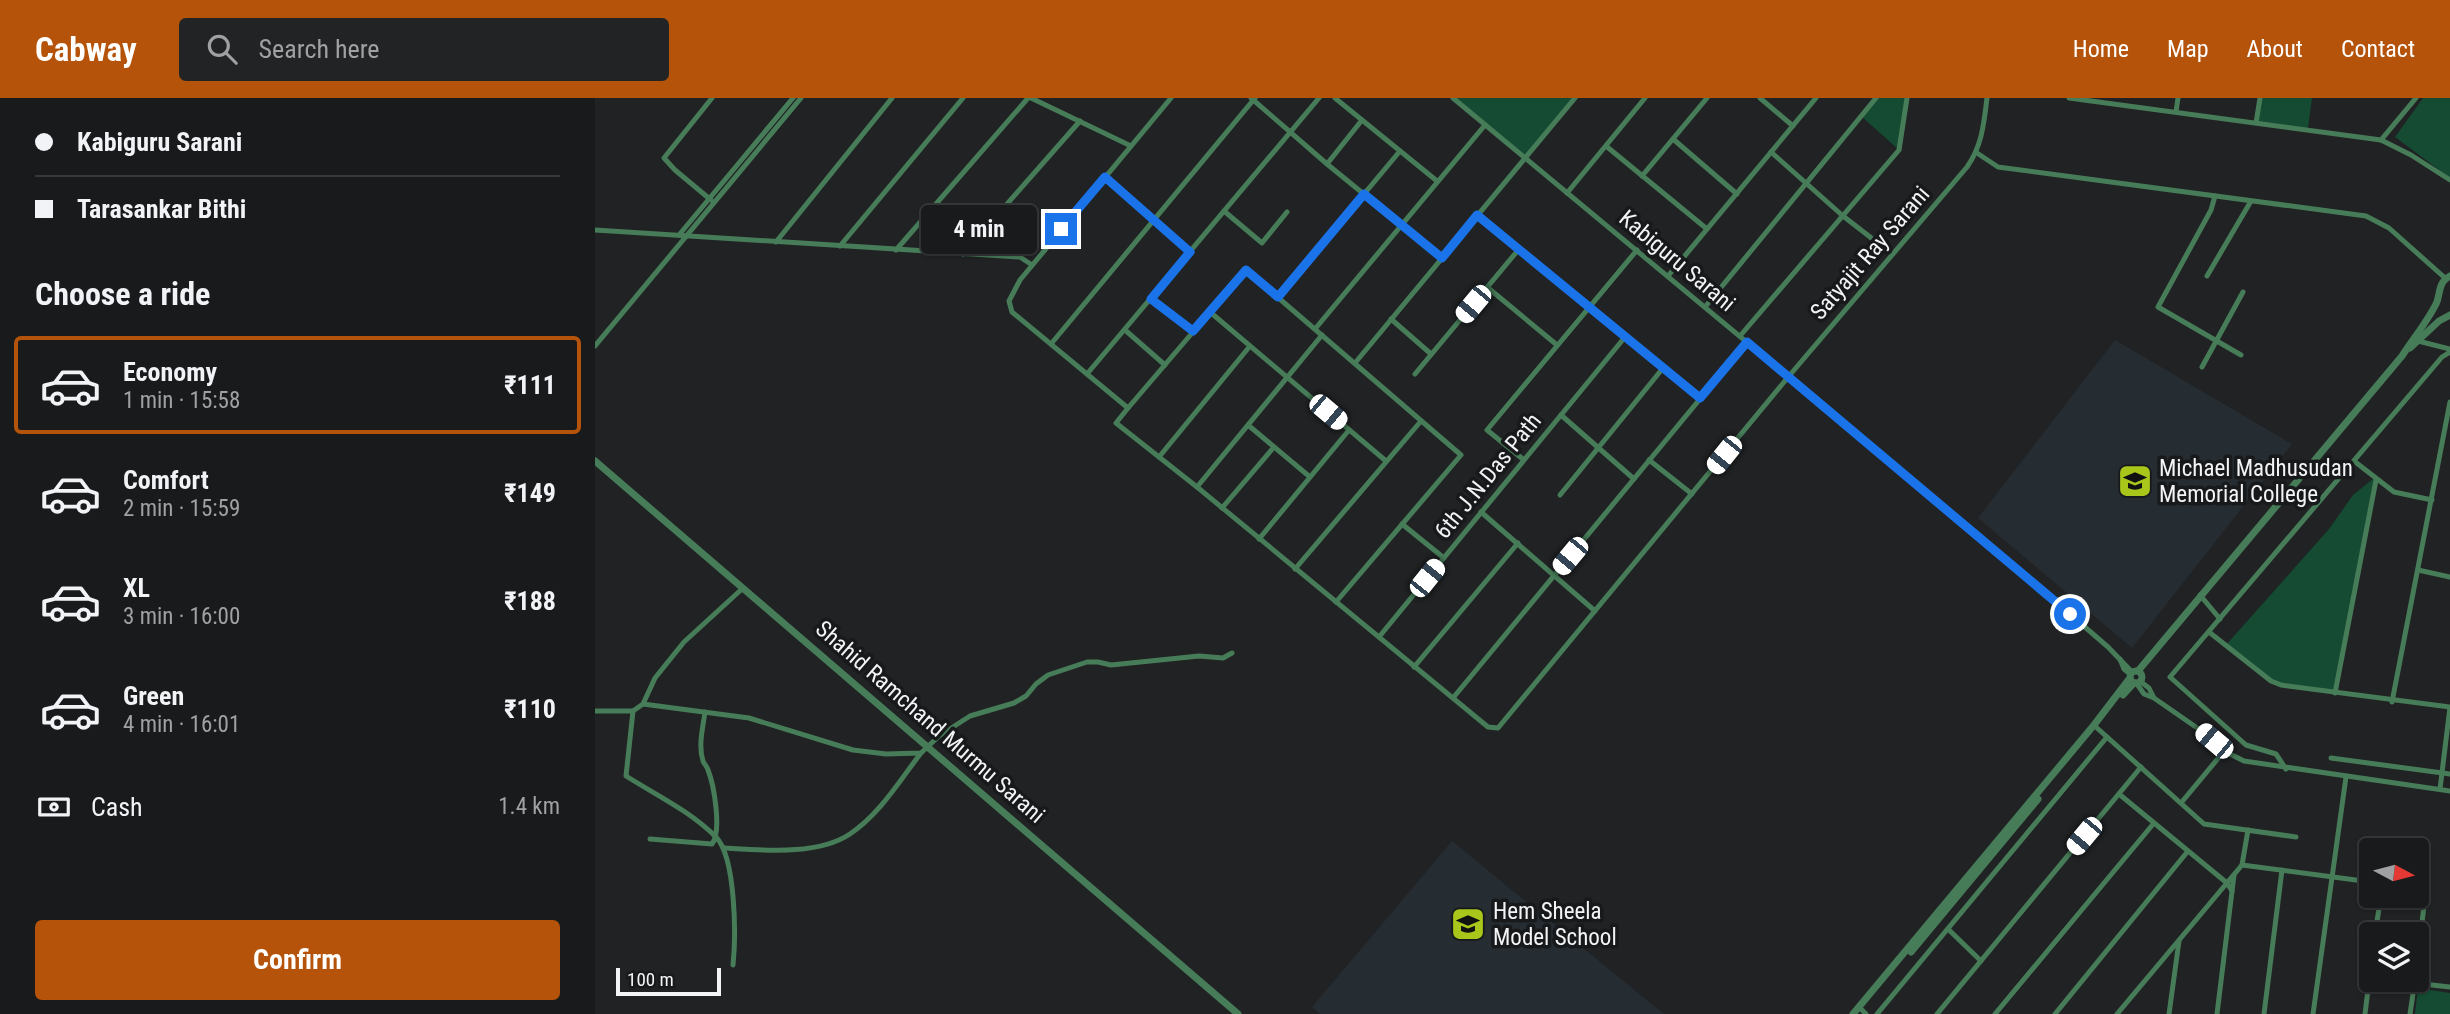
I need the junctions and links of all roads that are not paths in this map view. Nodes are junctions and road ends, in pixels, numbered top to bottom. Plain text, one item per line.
1 (712, 98) edge
2 (793, 98) edge
3 (801, 98) edge
4 (892, 98) edge
5 (963, 98) edge
6 (1029, 98) edge
7 (1171, 98) edge
8 (1319, 98) edge
9 (1335, 98) edge
10 (1453, 98) edge
11 (1563, 98) edge
12 (1575, 98) edge
13 (1645, 98) edge
14 (1707, 98) edge
15 (1760, 98) edge
16 (1816, 98) edge
17 (1877, 98) edge
18 (1907, 98) edge
19 (1987, 98) edge
20 (2069, 98) edge
21 (2178, 98) edge
22 (2260, 98) edge
23 (2416, 98) edge
24 (1253, 99) edge
25 (2122, 102) edge
26 (1569, 106) junction
27 (2176, 112) junction
28 (1362, 120) junction
29 (1080, 121) junction
30 (2256, 123) junction
31 (1485, 125) junction
32 (1793, 126) junction
33 (1291, 131) junction
34 (1673, 139) junction
35 (2381, 140) junction
36 (1131, 146) junction
37 (1606, 146) junction
38 (1400, 151) junction
39 (1771, 152) junction
40 (1977, 153) junction
41 (1525, 158) junction
42 (1327, 164) junction
43 (1642, 176) junction
44 (1105, 177) junction
45 (2450, 180) edge
46 (1437, 181) junction
47 (1807, 183) junction
48 (1567, 193) junction
49 (1364, 194) junction
50 (1737, 194) junction
51 (2215, 196) junction
52 (712, 201) junction
53 (2251, 201) junction
54 (1224, 211) junction
55 (1287, 212) dead end
56 (1477, 215) junction
57 (1843, 215) junction
58 (1154, 219) junction
59 (1401, 225) junction
60 (1707, 229) junction
61 (595, 230) edge
62 (679, 235) junction
63 (687, 236) junction
64 (776, 242) junction
65 (840, 246) junction
66 (896, 250) junction
67 (1519, 250) junction
68 (1637, 250) junction
69 (1190, 252) junction
70 (963, 254) junction
71 (1892, 254) junction
72 (1442, 258) junction
73 (1032, 265) junction
74 (1668, 276) junction
75 (2207, 276) dead end
76 (2448, 277) edge
77 (1487, 287) junction
78 (2243, 292) dead end
79 (1278, 297) junction
80 (1151, 299) junction
81 (2437, 302) junction
82 (1589, 307) junction
83 (1705, 307) junction
84 (1210, 312) junction
85 (2450, 314) edge
86 (1391, 319) junction
87 (1315, 329) junction
88 (1125, 330) junction
89 (1193, 331) junction
90 (1322, 335) junction
91 (1740, 336) junction
92 (1625, 337) junction
93 (2217, 340) junction
94 (2418, 341) junction
95 (1747, 342) junction
96 (1051, 344) junction
97 (1557, 345) junction
98 (595, 346) edge
99 (1250, 346) junction
100 (2450, 351) edge
101 (1431, 354) junction
102 (2241, 355) dead end
103 (2402, 356) junction
104 (1355, 363) junction
105 (1165, 365) junction
106 (1663, 368) junction
107 (2202, 368) dead end
108 (1087, 374) junction
109 (1415, 374) dead end
110 (1789, 376) junction
111 (1287, 378) junction
112 (1700, 398) junction
113 (2450, 402) edge
114 (1128, 408) junction
115 (1561, 415) junction
116 (1421, 421) junction
117 (1248, 425) junction
118 (1349, 430) junction
119 (2448, 434) edge
120 (1274, 447) junction
121 (1598, 448) junction
122 (1159, 457) junction
123 (1524, 460) junction
124 (1649, 460) junction
125 (595, 461) edge
126 (1386, 461) junction
127 (2354, 461) junction
128 (1310, 477) junction
129 (1633, 480) junction
130 (2377, 481) junction
131 (1197, 487) junction
132 (1692, 494) junction
133 (1560, 495) dead end
134 (2432, 500) junction
135 (1222, 508) junction
136 (1481, 512) junction
137 (1402, 524) junction
138 (1259, 538) junction
139 (1518, 543) junction
140 (1444, 558) junction
141 (1295, 569) junction
142 (2418, 570) junction
143 (1554, 575) junction
144 (2450, 577) edge
145 (743, 588) junction
146 (2200, 596) junction
147 (1336, 602) junction
148 (1595, 611) junction
149 (2220, 619) junction
150 (2209, 632) junction
151 (1378, 637) junction
152 (1232, 653) dead end
153 (1414, 667) junction
154 (2136, 677) junction
155 (2335, 693) junction
156 (1453, 698) junction
157 (2392, 702) junction
158 (643, 705) junction
159 (595, 710) edge
160 (633, 711) junction
161 (705, 712) junction
162 (2098, 728) junction
163 (2107, 737) junction
164 (929, 746) junction
165 (2225, 750) junction
166 (921, 753) junction
167 (2331, 758) dead end
168 (2141, 767) junction
169 (2287, 769) junction
170 (2442, 773) junction
171 (2450, 774) edge
172 (2346, 777) junction
173 (2440, 789) junction
174 (2450, 791) edge
175 (2119, 794) junction
176 (2181, 803) junction
177 (2154, 824) junction
178 (2248, 830) junction
179 (2296, 837) dead end
180 (717, 838) junction
181 (650, 839) dead end
182 (724, 848) junction
183 (2188, 851) junction
184 (2242, 865) junction
185 (2282, 870) junction
186 (2234, 874) junction
187 (2332, 877) junction
188 (2359, 880) edge
189 (2227, 883) junction
190 (2232, 891) junction
191 (1948, 929) junction
192 (2179, 941) junction
193 (1981, 961) junction
194 (733, 965) dead end
195 (2429, 984) edge
196 (2450, 987) edge
197 (2368, 992) edge
198 (2413, 992) edge
199 (1860, 1012) edge
200 (2120, 1012) edge
201 (1940, 1013) edge
202 (1238, 1014) edge
203 (1877, 1014) edge
204 (1995, 1014) edge
205 (2055, 1014) edge
206 (2169, 1014) edge
207 (2217, 1014) edge
208 (2264, 1014) edge
209 (2313, 1014) edge
210 (2365, 1014) edge
211 (2410, 1014) edge

1 - 52 street
2 - 52 street
3 - 52 street
4 - 64 street
5 - 65 street
6 - 29 street
6 - 66 street
7 - 36 street
8 - 33 street
9 - 28 street
10 - 31 street, Kabiguru Sarani
11 - 26 street
12 - 26 street
13 - 37 street
14 - 34 street
15 - 32 street
16 - 32 street
17 - 47 street
18 - 57 street
19 - 40 street
20 - 25 street
21 - 27 street
22 - 30 street
23 - 35 street
24 - 33 street
24 - 58 street
25 - 27 street
26 - 41 street
27 - 30 street
28 - 38 street
28 - 42 street
29 - 36 street
29 - 70 street
30 - 35 street
31 - 41 street, Kabiguru Sarani
31 - 46 street
32 - 39 street
33 - 42 street
33 - 54 street
34 - 43 street
34 - 50 street
35 - 45 street
36 - 44 street
37 - 43 street
37 - 48 street
38 - 46 street
38 - 49 street
39 - 47 street
39 - 50 street
40 - 51 street
40 - 71 street, Satyajit Ray Sarani
41 - 48 street, Kabiguru Sarani
41 - 56 street
42 - 49 street
43 - 60 street
44 - 58 street
44 - 73 street
46 - 59 street
47 - 57 street
47 - 83 street
48 - 68 street, Kabiguru Sarani
49 - 59 street
49 - 79 street
50 - 60 street
51 - 53 street
51 - 93 street
52 - 62 street
52 - 63 street
53 - 75 street
53 - 76 street
54 - 55 street
54 - 69 street
56 - 67 street
56 - 72 street
57 - 71 street
57 - 91 street
58 - 69 street
58 - 96 street
59 - 72 street
59 - 87 street
60 - 74 street
61 - 62 street
62 - 63 street
63 - 64 street
63 - 98 street
64 - 65 street
65 - 66 street
66 - 70 street
67 - 77 street
67 - 82 street
68 - 74 street, Kabiguru Sarani
68 - 82 street
69 - 80 street
70 - 73 street
71 - 110 street, Satyajit Ray Sarani
72 - 86 street
73 - 96 street
74 - 83 street, Kabiguru Sarani
76 - 81 street
77 - 97 street
77 - 101 street
78 - 93 street
79 - 84 street
79 - 87 street
80 - 88 street
80 - 89 street
81 - 85 street
81 - 103 street
82 - 92 street
82 - 97 street
83 - 91 street, Kabiguru Sarani
84 - 89 street
84 - 99 street
85 - 94 street
86 - 101 street
86 - 104 street
87 - 90 street
88 - 105 street
88 - 108 street
89 - 105 street
90 - 104 street
90 - 111 street
91 - 95 street, Kabiguru Sarani
92 - 106 street
92 - 115 street, 6th J.N.Das Path
93 - 102 street
93 - 107 street
94 - 100 street
94 - 103 street
95 - 110 street, Kabiguru Sarani
95 - 112 street
96 - 108 street
97 - 123 street
99 - 111 street
99 - 122 street
100 - 127 street
101 - 109 street
103 - 146 street
104 - 116 street
105 - 114 street
106 - 112 street
106 - 121 street
108 - 114 street
110 - 132 street, Satyajit Ray Sarani
110 - 154 street, Kabiguru Sarani
111 - 117 street
111 - 118 street
112 - 124 street
113 - 119 street
114 - 122 street
115 - 121 street
115 - 123 street, 6th J.N.Das Path
116 - 126 street
116 - 137 street
117 - 120 street
117 - 131 street
118 - 126 street
118 - 128 street
119 - 134 street
120 - 128 street
120 - 135 street
121 - 129 street
121 - 133 street
122 - 131 street
123 - 136 street, 6th J.N.Das Path
124 - 129 street
124 - 132 street
125 - 145 street, Shahid Ramchand Murmu Sarani
126 - 141 street
127 - 130 street
127 - 149 street
128 - 138 street
129 - 143 street
130 - 134 street
130 - 155 street
131 - 135 street
132 - 148 street, Satyajit Ray Sarani
134 - 142 street
135 - 138 street
136 - 139 street
136 - 140 street, 6th J.N.Das Path
137 - 140 street
137 - 147 street
138 - 141 street
139 - 143 street
139 - 153 street
140 - 151 street, 6th J.N.Das Path
141 - 147 street
142 - 144 street
142 - 157 street
143 - 148 street
143 - 156 street
145 - 158 street
145 - 164 street, Shahid Ramchand Murmu Sarani
146 - 149 street
146 - 154 street
147 - 151 street
148 - 156 street, Satyajit Ray Sarani
149 - 150 street
150 - 155 street
150 - 169 street
151 - 153 street
152 - 164 street
153 - 156 street
154 - 162 street
154 - 165 street, Kabiguru Sarani
154 - 199 street
155 - 157 street
157 - 170 street
158 - 160 street
158 - 161 street
159 - 160 street
160 - 180 street
161 - 166 street
161 - 180 street
162 - 163 street
162 - 199 street
163 - 168 street
163 - 191 street
164 - 166 street
164 - 202 street, Shahid Ramchand Murmu Sarani
165 - 169 street, Kabiguru Sarani
165 - 176 street
166 - 182 street
167 - 170 street
168 - 175 street
168 - 176 street
169 - 172 street, Kabiguru Sarani
170 - 171 street
170 - 173 street
172 - 173 street, Kabiguru Sarani
172 - 187 street
173 - 174 street, Kabiguru Sarani
175 - 177 street
175 - 193 street
176 - 178 street
177 - 183 street
177 - 204 street
178 - 179 street
178 - 184 street
180 - 181 street
180 - 182 street
182 - 194 street
183 - 189 street
183 - 205 street
184 - 185 street
184 - 186 street
185 - 187 street
185 - 208 street
186 - 189 street
186 - 190 street
187 - 188 street
187 - 209 street
189 - 190 street
189 - 192 street
190 - 207 street
191 - 193 street
191 - 203 street
192 - 200 street
192 - 206 street
193 - 201 street
195 - 196 street
197 - 210 street
198 - 211 street

